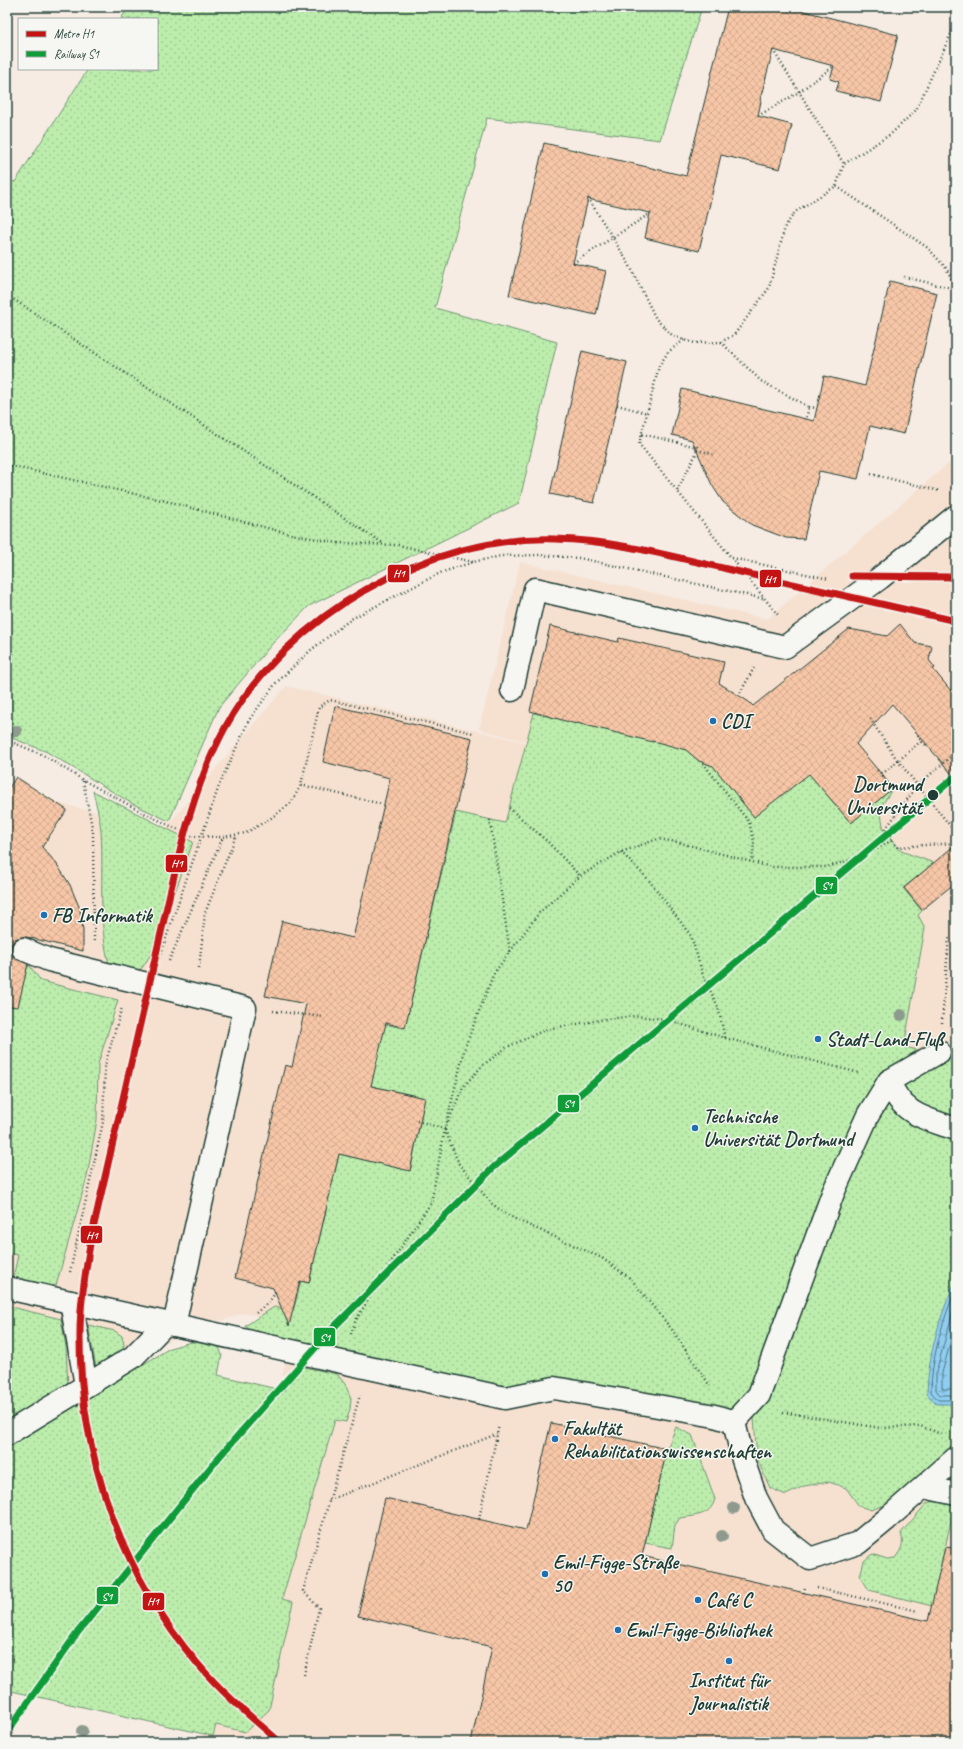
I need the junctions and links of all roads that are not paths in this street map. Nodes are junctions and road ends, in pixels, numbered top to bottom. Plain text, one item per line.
1 (956, 516) edge
2 (512, 690) dead end
3 (23, 949) dead end
4 (939, 1052) dead end
5 (889, 1081) junction
6 (956, 1129) edge
7 (7, 1288) edge
8 (67, 1301) junction
9 (170, 1324) junction
10 (86, 1385) junction
11 (725, 1419) junction
12 (7, 1434) edge
13 (956, 1458) edge
14 (924, 1487) junction
15 (956, 1494) edge

1 - 2 lane
3 - 9 lane
4 - 5 lane
5 - 6 lane
5 - 11 lane
7 - 8 lane
8 - 9 lane
8 - 10 lane
9 - 10 lane
9 - 11 lane
10 - 12 lane
11 - 14 lane
13 - 14 lane
14 - 15 lane

